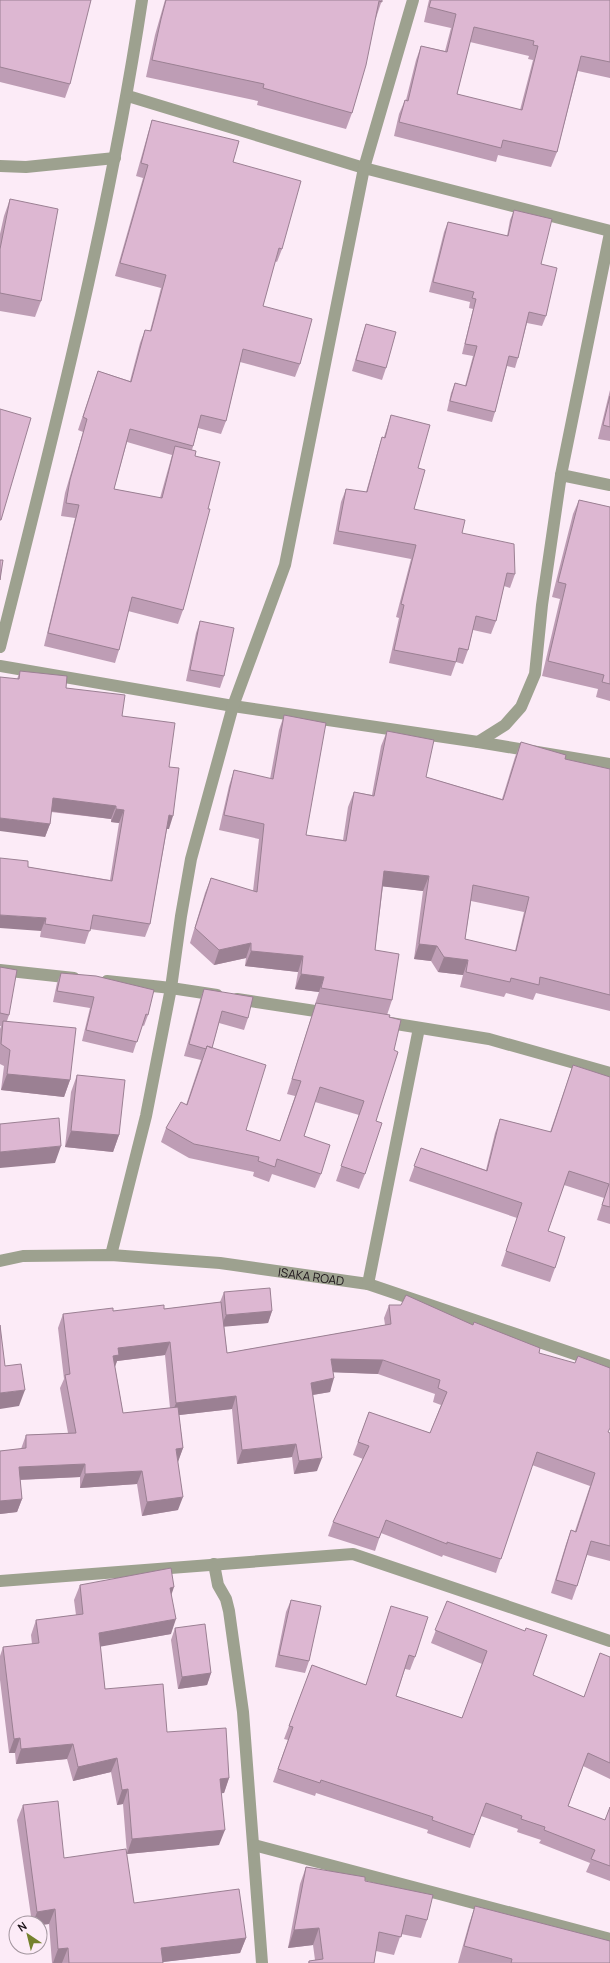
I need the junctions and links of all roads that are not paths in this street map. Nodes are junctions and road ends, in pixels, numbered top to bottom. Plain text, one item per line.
1 (142, 0) edge
2 (414, 0) edge
3 (128, 96) junction
4 (115, 158) junction
5 (0, 166) edge
6 (364, 168) junction
7 (610, 232) edge
8 (561, 475) junction
9 (610, 485) edge
10 (0, 647) edge
11 (0, 666) edge
12 (233, 706) junction
13 (478, 742) junction
14 (610, 764) edge
15 (0, 970) edge
16 (171, 988) junction
17 (342, 1016) edge
18 (373, 1021) edge
19 (420, 1028) junction
20 (610, 1073) edge
21 (112, 1255) junction
22 (0, 1261) edge
23 (368, 1284) junction
24 (610, 1366) edge
25 (214, 1564) junction
26 (0, 1581) edge
27 (610, 1641) edge
28 (254, 1845) junction
29 (610, 1939) edge
30 (262, 1963) edge

1 - 3 street
2 - 6 street
3 - 4 street
3 - 6 street
4 - 5 street
4 - 10 street
6 - 7 street
6 - 12 street
7 - 8 street
8 - 9 street
8 - 13 street
11 - 12 street
12 - 13 street
12 - 16 street
13 - 14 street
15 - 16 street
16 - 17 street
16 - 21 street
18 - 19 street
19 - 20 street
19 - 23 street
21 - 22 street, ISAKA ROAD
21 - 23 street, ISAKA ROAD
23 - 24 street, ISAKA ROAD
25 - 26 street
25 - 27 street
25 - 28 street
28 - 29 street
28 - 30 street

